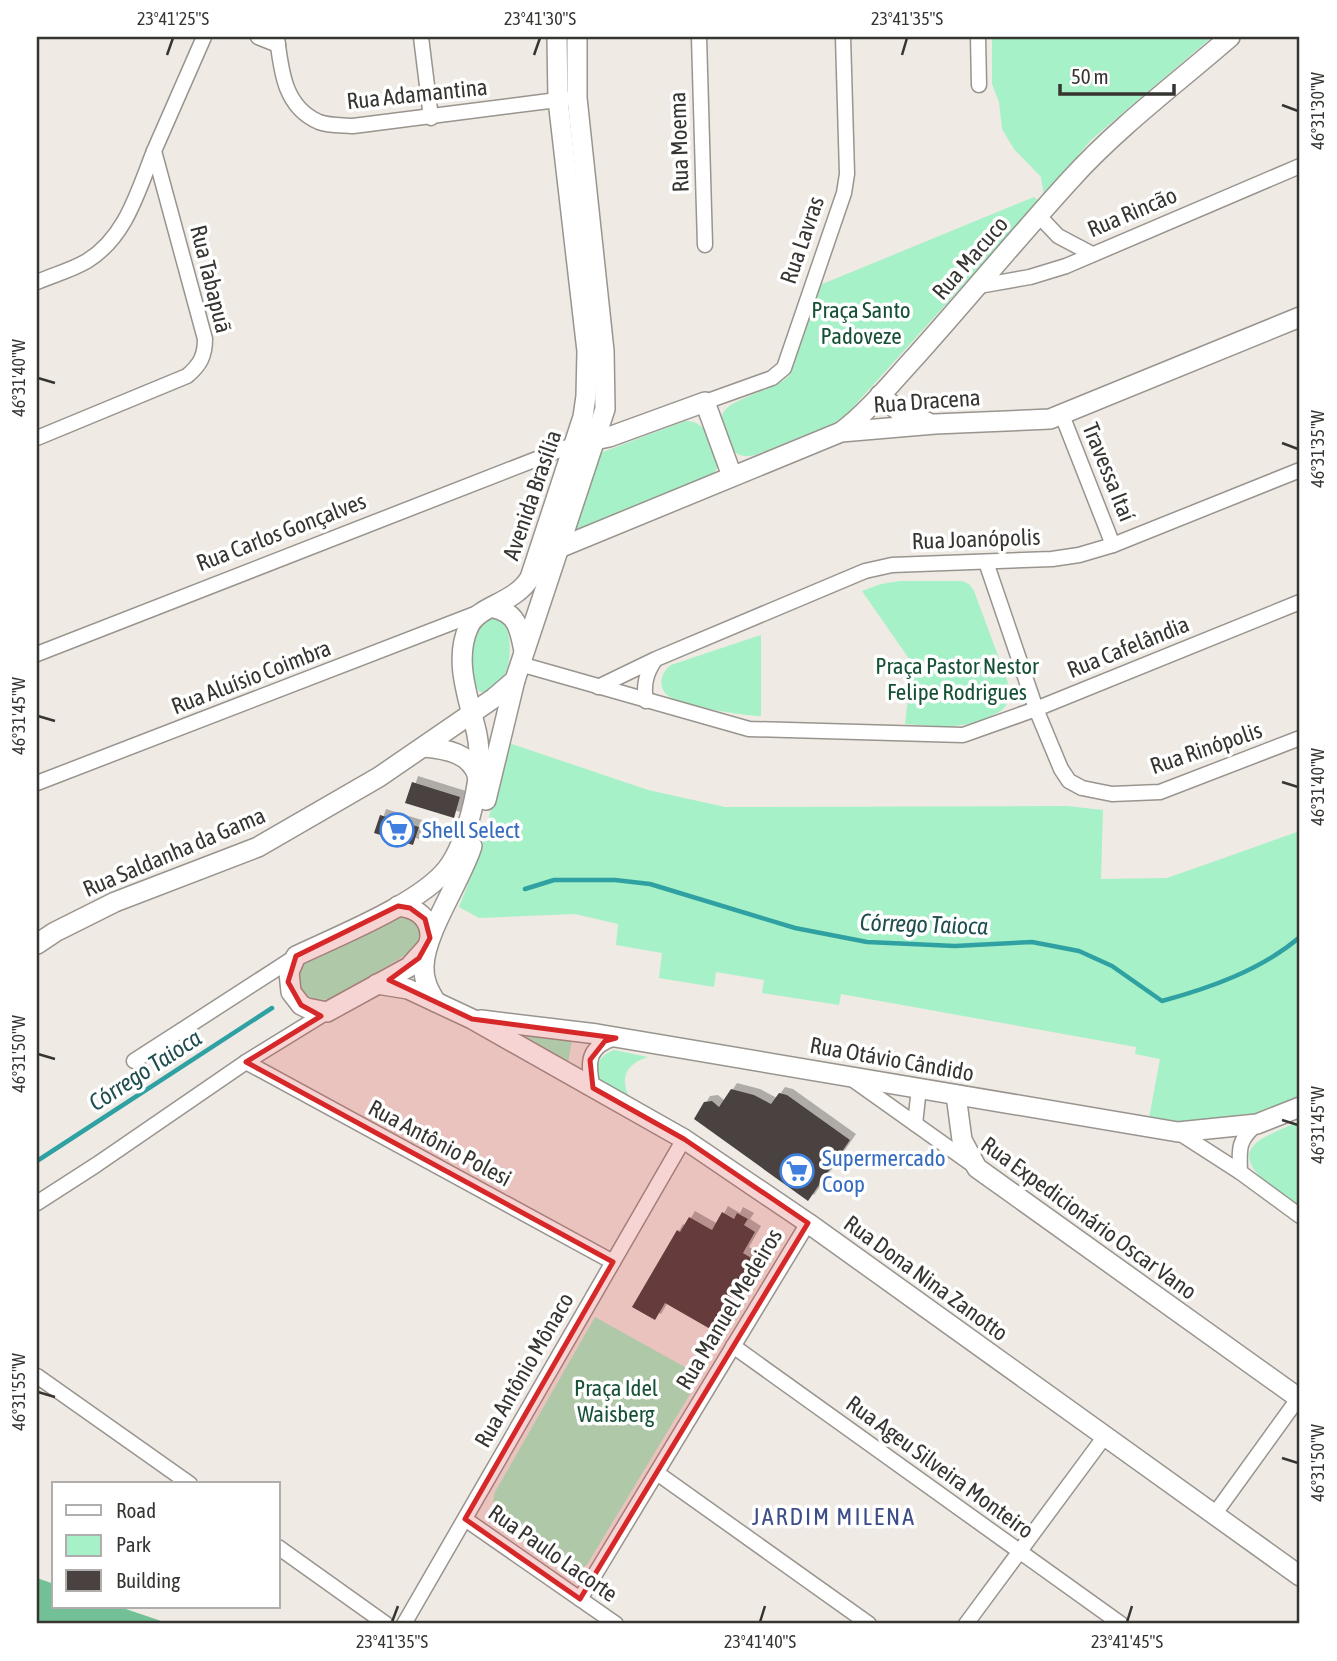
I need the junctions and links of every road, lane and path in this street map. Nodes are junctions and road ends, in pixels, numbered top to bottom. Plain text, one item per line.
1 (204, 37) edge
2 (258, 37) edge
3 (421, 37) edge
4 (558, 37) edge
5 (577, 37) edge
6 (699, 37) edge
7 (843, 37) edge
8 (978, 37) edge
9 (1230, 37) edge
10 (277, 41) edge
11 (979, 85) dead end
12 (568, 99) junction
13 (431, 118) junction
14 (155, 151) junction
15 (1300, 166) edge
16 (1039, 216) junction
17 (705, 245) dead end
18 (1093, 254) junction
19 (37, 282) edge
20 (979, 286) junction
21 (1300, 317) edge
22 (880, 395) junction
23 (705, 402) junction
24 (1062, 415) junction
25 (935, 424) junction
26 (841, 432) junction
27 (37, 438) edge
28 (596, 441) junction
29 (576, 444) junction
30 (544, 456) junction
31 (1300, 470) edge
32 (566, 471) junction
33 (732, 476) junction
34 (1113, 545) junction
35 (559, 548) junction
36 (985, 562) junction
37 (1300, 602) edge
38 (487, 610) junction
39 (37, 654) edge
40 (656, 659) junction
41 (520, 665) junction
42 (598, 687) junction
43 (646, 701) junction
44 (1036, 709) junction
45 (472, 713) junction
46 (1300, 738) edge
47 (424, 747) junction
48 (478, 776) junction
49 (37, 783) edge
50 (398, 906) junction
51 (38, 942) edge
52 (428, 943) junction
53 (296, 956) junction
54 (377, 984) junction
55 (436, 1002) junction
56 (327, 1012) junction
57 (472, 1019) junction
58 (616, 1038) junction
59 (134, 1061) dead end
60 (246, 1062) junction
61 (848, 1077) junction
62 (593, 1088) junction
63 (919, 1088) junction
64 (956, 1095) junction
65 (1300, 1107) edge
66 (915, 1124) junction
67 (1256, 1124) junction
68 (1178, 1132) junction
69 (684, 1139) junction
70 (977, 1168) junction
71 (1240, 1172) junction
72 (37, 1203) edge
73 (1300, 1216) edge
74 (808, 1223) junction
75 (613, 1262) junction
76 (733, 1346) junction
77 (37, 1376) edge
78 (1300, 1398) edge
79 (1105, 1436) junction
80 (657, 1473) junction
81 (187, 1482) edge
82 (1214, 1515) junction
83 (465, 1518) junction
84 (280, 1548) edge
85 (1020, 1551) junction
86 (1300, 1576) edge
87 (580, 1599) junction
88 (386, 1624) edge
89 (404, 1624) edge
90 (616, 1624) edge
91 (869, 1624) edge
92 (966, 1624) edge
93 (1121, 1624) edge

1 - 14 street
2 - 10 street
3 - 13 street
4 - 12 main road, Avenida Brasília
5 - 12 main road, Avenida Brasília
6 - 17 street, Rua Moema
7 - 23 street, Rua Lavras
8 - 11 street
9 - 16 main road, Rua Macuco
10 - 13 street, Rua Adamantina
12 - 13 street, Rua Adamantina
12 - 28 main road, Avenida Brasília
12 - 29 main road, Avenida Brasília
14 - 19 street
14 - 27 street, Rua Tabapuã
15 - 18 street, Rua Rincão
16 - 18 street, Rua Macuco
16 - 20 main road, Rua Macuco
18 - 20 street, Rua Rincão
20 - 22 main road, Rua Macuco
21 - 24 main road, Rua Dracena
22 - 25 main road
22 - 26 main road, Rua Macuco
23 - 28 main road, Rua Lavras
23 - 33 main road
24 - 25 main road, Rua Dracena
24 - 34 street, Travessa Itaí
25 - 26 main road, Rua Dracena
26 - 33 main road, Rua Dracena
28 - 29 main road, Rua Carlos Gonçalves
28 - 35 main road, Avenida Brasília
29 - 30 street, Rua Carlos Gonçalves
29 - 32 main road, Avenida Brasília
30 - 32 street
30 - 39 street, Rua Carlos Gonçalves
31 - 34 street, Rua Joanópolis
32 - 38 main road, Avenida Brasília
33 - 35 main road, Rua Dracena
34 - 36 street, Rua Joanópolis
35 - 41 main road, Avenida Brasília
36 - 40 street, Rua Joanópolis
36 - 44 street, Rua Rinópolis
37 - 44 street, Rua Cafelândia
38 - 41 main road
38 - 45 main road, Avenida Brasília
38 - 49 street, Rua Aluísio Coimbra
40 - 42 street, Rua Joanópolis
40 - 43 street
41 - 42 street, Rua Cafelândia
41 - 45 main road, Rua Saldanha da Gama
41 - 52 main road, Avenida Brasília
42 - 43 street, Rua Cafelândia
43 - 44 street, Rua Cafelândia
44 - 46 street, Rua Rinópolis
45 - 47 main road, Rua Saldanha da Gama
45 - 48 main road, Avenida Brasília
47 - 48 main road
47 - 51 main road, Rua Saldanha da Gama
48 - 50 main road, Avenida Brasília
50 - 52 main road
50 - 53 main road, Avenida Brasília
52 - 54 main road
52 - 55 main road
53 - 56 main road
53 - 59 street
54 - 55 main road, Rua Dona Nina Zanotto
54 - 56 main road
55 - 57 main road, Rua Dona Nina Zanotto
56 - 60 street
57 - 58 main road, Rua Otávio Cândido
57 - 62 main road, Rua Dona Nina Zanotto
58 - 61 main road, Rua Otávio Cândido
58 - 62 street
60 - 72 street
60 - 75 street, Rua Antônio Polesi
61 - 63 main road, Rua Otávio Cândido
61 - 66 street, Rua Expedicionário Oscar Vano
62 - 69 main road, Rua Dona Nina Zanotto
63 - 64 main road, Rua Otávio Cândido
63 - 66 street
64 - 68 main road, Rua Otávio Cândido
64 - 70 main road
65 - 67 main road, Rua Otávio Cândido
66 - 70 street, Rua Expedicionário Oscar Vano
67 - 68 main road, Rua Otávio Cândido
67 - 71 street
68 - 71 street
69 - 74 main road, Rua Dona Nina Zanotto
69 - 75 street, Rua Antônio Mônaco
70 - 78 main road, Rua Expedicionário Oscar Vano
71 - 73 street
74 - 76 street, Rua Manuel Medeiros
74 - 79 main road, Rua Dona Nina Zanotto
75 - 83 street, Rua Antônio Mônaco
76 - 80 street, Rua Manuel Medeiros
76 - 85 street, Rua Ageu Silveira Monteiro
77 - 81 street
78 - 82 street
79 - 82 main road, Rua Dona Nina Zanotto
79 - 85 street
80 - 87 street, Rua Manuel Medeiros
80 - 91 street
82 - 86 main road, Rua Dona Nina Zanotto
83 - 87 street, Rua Paulo Lacorte
83 - 89 street, Rua Antônio Mônaco
84 - 88 street
85 - 92 street
85 - 93 street, Rua Ageu Silveira Monteiro
87 - 90 street, Rua Paulo Lacorte

